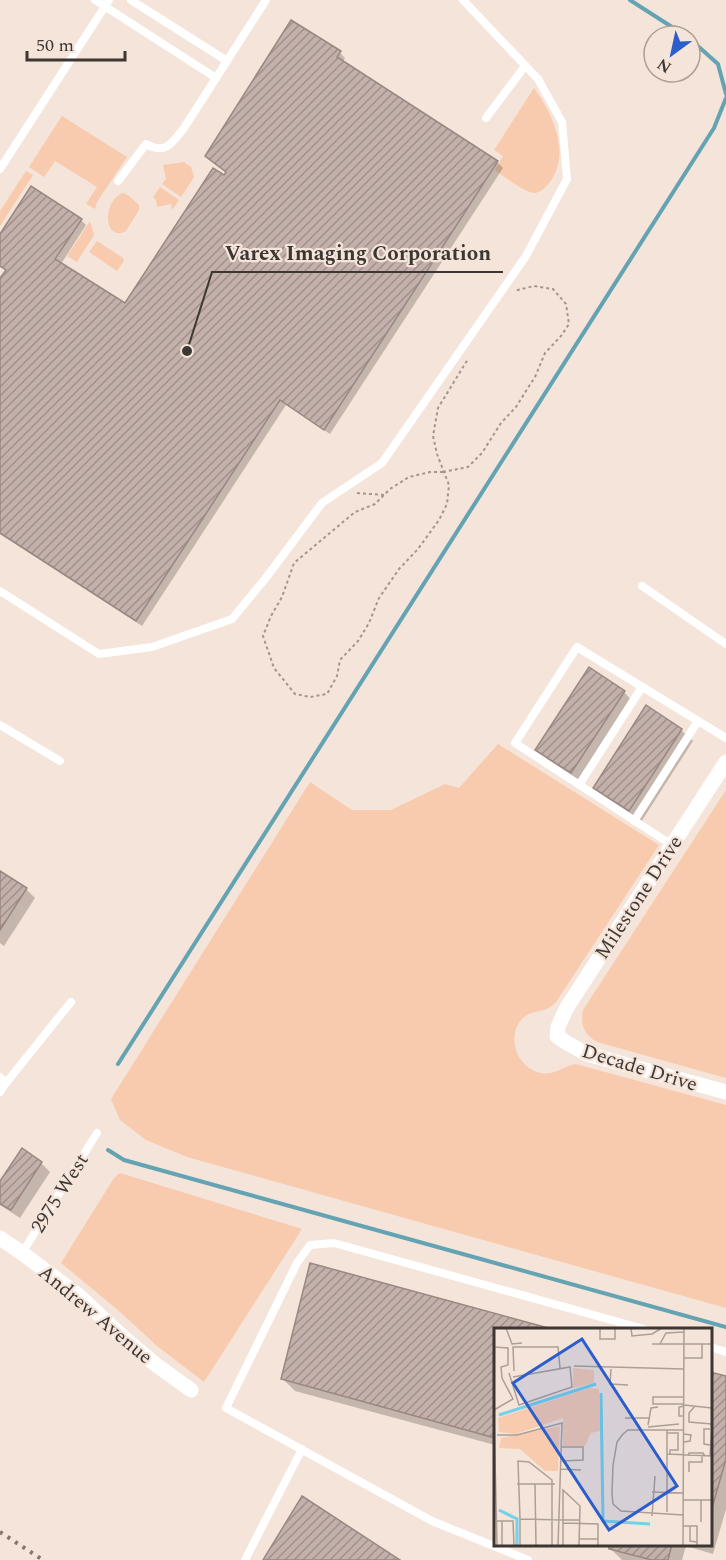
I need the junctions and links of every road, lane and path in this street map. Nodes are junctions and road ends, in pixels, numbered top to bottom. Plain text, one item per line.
1 (95, 0) edge
2 (131, 0) edge
3 (266, 0) edge
4 (464, 0) edge
5 (107, 3) edge
6 (227, 61) junction
7 (525, 66) junction
8 (216, 78) junction
9 (486, 118) dead end
10 (0, 169) edge
11 (118, 181) dead end
12 (512, 291) dead end
13 (470, 353) dead end
14 (443, 472) junction
15 (340, 491) junction
16 (384, 495) junction
17 (642, 586) dead end
18 (0, 591) edge
19 (726, 644) edge
20 (642, 687) junction
21 (698, 721) junction
22 (0, 725) edge
23 (726, 738) edge
24 (60, 761) dead end
25 (726, 762) edge
26 (579, 785) junction
27 (634, 820) junction
28 (672, 845) junction
29 (71, 1002) dead end
30 (557, 1036) joint
31 (3, 1080) edge
32 (0, 1092) edge
33 (726, 1092) edge
34 (97, 1133) dead end
35 (0, 1238) edge
36 (22, 1253) junction
37 (640, 1328) edge
38 (711, 1347) edge
39 (726, 1352) edge
40 (191, 1390) dead end
41 (302, 1449) junction
42 (245, 1560) edge
43 (528, 1560) edge

1 - 5 lane
2 - 6 lane
3 - 6 lane
4 - 7 lane
5 - 8 lane
5 - 10 lane
6 - 8 lane
7 - 9 lane
7 - 15 lane
8 - 11 lane
12 - 14 path
13 - 14 path
14 - 16 path
14 - 16 path
15 - 16 path
15 - 18 lane
17 - 19 lane
20 - 21 lane
20 - 26 lane
20 - 26 lane
21 - 23 lane
21 - 27 lane
22 - 24 lane
25 - 28 street, Milestone Drive
26 - 27 lane
27 - 28 lane
28 - 30 street, Milestone Drive
29 - 31 lane
30 - 33 street, Decade Drive
31 - 32 lane
34 - 36 lane, 2975 West
35 - 36 street, Andrew Avenue
36 - 40 street, Andrew Avenue
37 - 41 lane
38 - 39 lane
41 - 42 lane
41 - 43 lane

